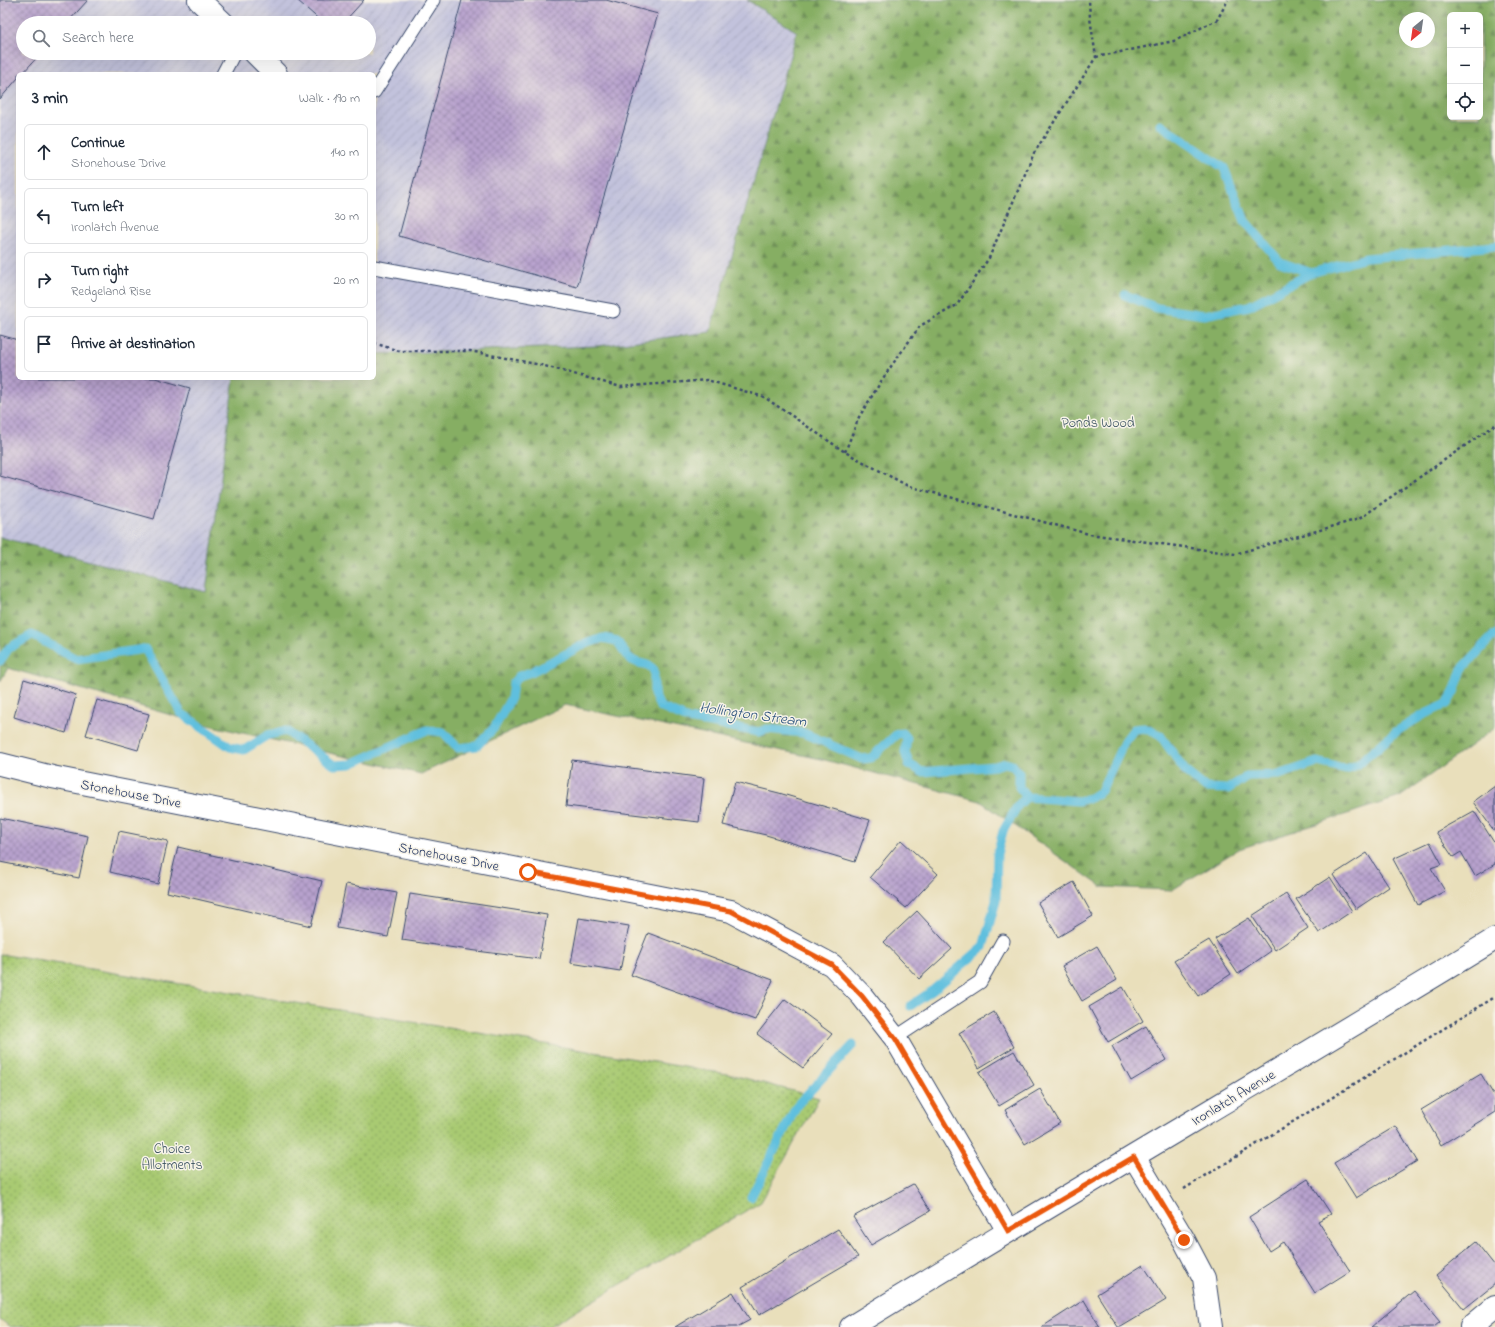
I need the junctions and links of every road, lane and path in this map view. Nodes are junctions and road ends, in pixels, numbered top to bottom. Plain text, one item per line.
1 (199, 0) edge
2 (433, 0) edge
3 (1089, 0) edge
4 (1228, 0) edge
5 (216, 16) edge
6 (1096, 57) junction
7 (230, 60) edge
8 (262, 60) edge
9 (224, 72) edge
10 (274, 72) edge
11 (376, 89) edge
12 (376, 268) edge
13 (613, 311) dead end
14 (376, 344) edge
15 (1495, 425) edge
16 (846, 452) junction
17 (0, 764) edge
18 (1495, 939) edge
19 (1003, 941) dead end
20 (1495, 997) edge
21 (895, 1038) junction
22 (1134, 1157) junction
23 (1161, 1203) junction
24 (1008, 1231) junction
25 (1495, 1307) edge
26 (851, 1327) edge
27 (1211, 1327) edge
28 (1471, 1327) edge

1 - 5 street
2 - 11 lane
3 - 6 path
4 - 6 path
6 - 16 path
7 - 9 lane
8 - 10 street
12 - 13 lane
14 - 16 path
15 - 16 path
17 - 21 street, Stonehouse Drive
18 - 22 street, Ironlatch Avenue
19 - 21 lane
20 - 23 path
21 - 24 street, Stonehouse Drive
22 - 23 street
22 - 24 street, Ironlatch Avenue
23 - 27 street
24 - 26 street, Ironlatch Avenue
25 - 28 street

